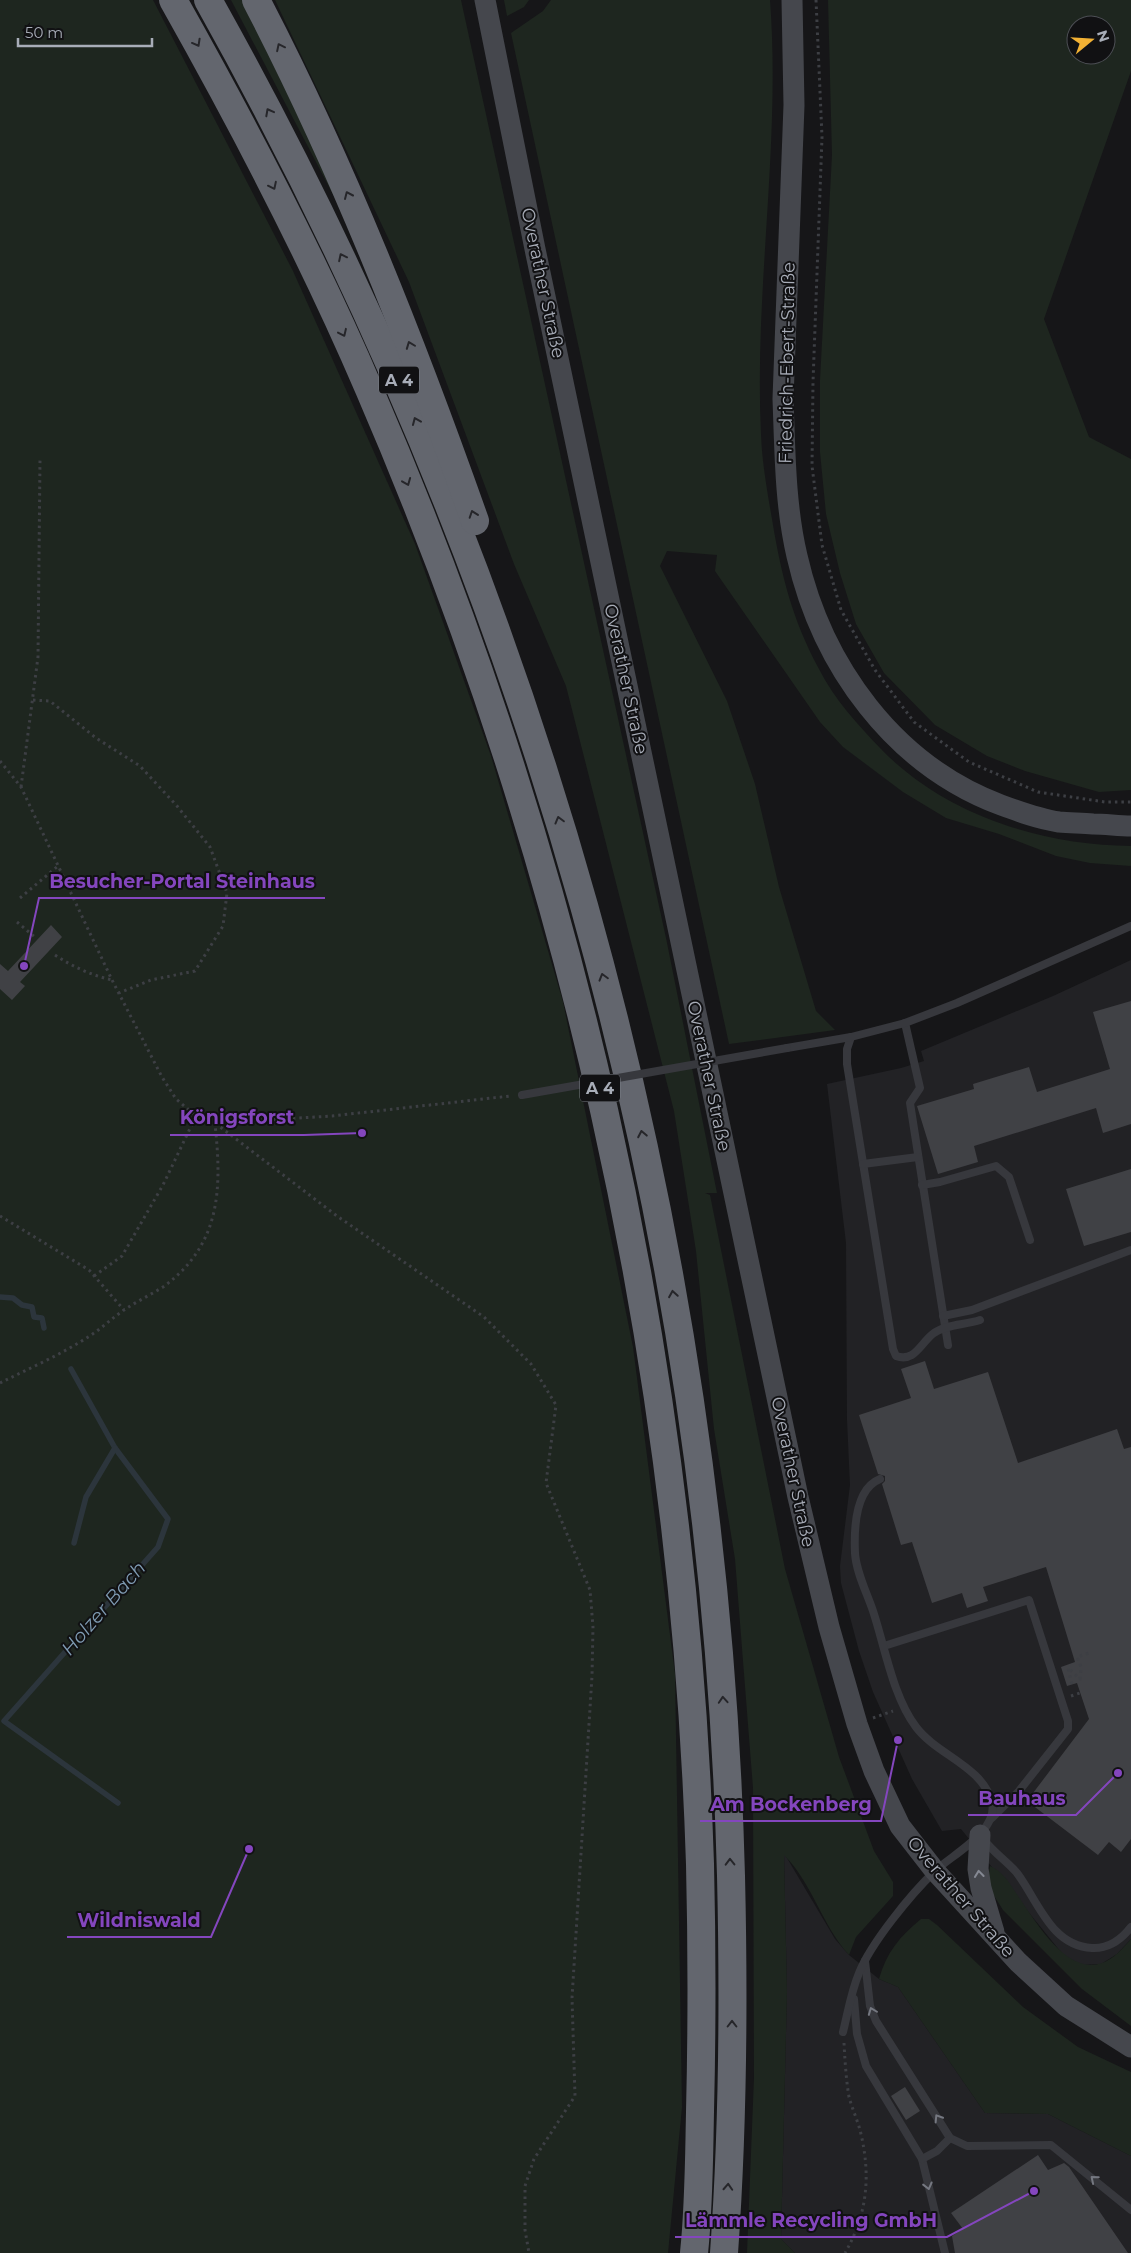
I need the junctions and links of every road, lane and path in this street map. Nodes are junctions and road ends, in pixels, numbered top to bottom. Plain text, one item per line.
1 (173, 0) edge
2 (208, 0) edge
3 (256, 0) edge
4 (486, 0) edge
5 (792, 0) edge
6 (816, 0) edge
7 (40, 460) dead end
8 (33, 700) junction
9 (0, 761) edge
10 (548, 779) junction
11 (21, 787) junction
12 (1131, 802) edge
13 (1131, 826) edge
14 (58, 866) junction
15 (20, 898) dead end
16 (17, 922) dead end
17 (1131, 926) edge
18 (36, 938) dead end
19 (55, 955) dead end
20 (112, 980) junction
21 (119, 993) junction
22 (905, 1023) junction
23 (851, 1037) junction
24 (522, 1095) joint
25 (196, 1116) junction
26 (215, 1123) junction
27 (918, 1157) junction
28 (863, 1164) junction
29 (922, 1185) junction
30 (0, 1216) edge
31 (1030, 1240) dead end
32 (1131, 1250) edge
33 (94, 1276) junction
34 (124, 1310) junction
35 (943, 1316) junction
36 (980, 1320) dead end
37 (945, 1328) junction
38 (948, 1346) dead end
39 (0, 1383) edge
40 (880, 1479) dead end
41 (884, 1646) junction
42 (1089, 1653) dead end
43 (1072, 1684) dead end
44 (904, 1708) junction
45 (858, 1724) junction
46 (986, 1826) junction
47 (934, 1871) junction
48 (1131, 1927) edge
49 (996, 1938) junction
50 (865, 1959) junction
51 (853, 1992) junction
52 (843, 2032) joint
53 (1131, 2048) edge
54 (950, 2138) junction
55 (922, 2159) junction
56 (1131, 2210) edge
57 (529, 2253) edge
58 (694, 2253) edge
59 (724, 2253) edge
60 (845, 2253) edge
61 (945, 2253) edge

1 -> 58 highway, A 4
10 -> 2 highway, A 4
10 -> 3 highway
4 - 45 main road, Overather Straße
5 - 13 main road, Friedrich-Ebert-Straße
6 - 12 path
7 - 8 path
8 - 11 path
8 - 21 path
9 - 11 path
59 -> 10 highway, A 4
11 - 14 path
14 - 15 path
14 - 20 path
16 - 18 path
17 - 22 lane
19 - 20 path
20 - 21 path
21 - 25 path
22 - 23 lane
22 - 27 lane
23 - 24 lane, bridge
23 - 28 lane
24 - 26 path
25 - 26 path
25 - 33 path
26 - 34 path
26 - 57 path
27 - 28 lane
27 - 29 lane
28 - 37 lane
29 - 31 lane
29 - 35 lane
30 - 33 path
32 - 35 lane
33 - 34 path
34 - 39 path
35 - 37 lane
36 - 37 lane
37 - 38 lane
40 - 41 lane
41 - 44 lane
41 - 46 lane
42 - 43 path
44 - 45 path
44 - 46 lane
45 - 47 main road, Overather Straße
46 - 47 lane
46 - 48 lane
49 -> 46 main road
47 - 49 main road, Overather Straße
47 - 50 lane
49 - 53 main road, Overather Straße
50 - 51 lane
54 -> 50 lane
51 - 52 lane
51 - 55 lane
52 - 60 path
54 - 55 lane
56 -> 54 lane
55 -> 61 lane

